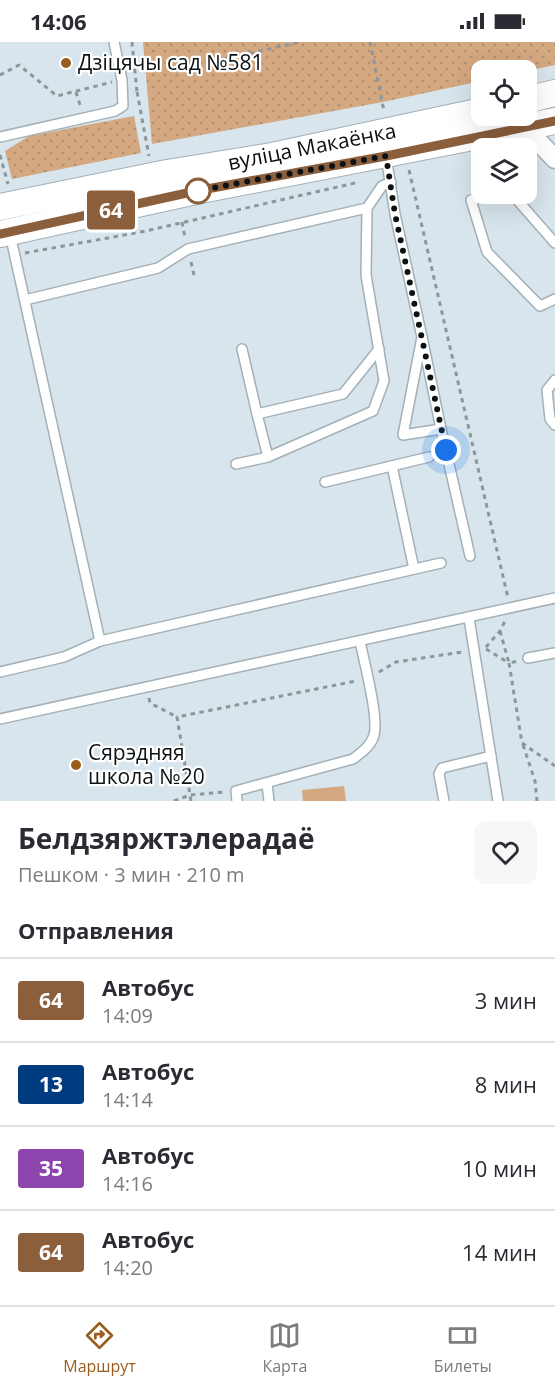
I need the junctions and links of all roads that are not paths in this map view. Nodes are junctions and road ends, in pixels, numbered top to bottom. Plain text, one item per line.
1 (114, 42) edge
2 (555, 93) edge
3 (537, 97) edge
4 (471, 113) edge
5 (544, 123) edge
6 (0, 137) edge
7 (555, 159) edge
8 (389, 171) junction
9 (3, 199) edge
10 (472, 204) edge
11 (521, 204) edge
12 (367, 208) junction
13 (8, 240) edge
14 (555, 243) edge
15 (555, 299) edge
16 (25, 300) junction
17 (422, 337) junction
18 (242, 349) dead end
19 (379, 349) junction
20 (555, 380) edge
21 (256, 414) junction
22 (555, 425) edge
23 (441, 429) junction
24 (268, 457) junction
25 (429, 458) dead end
26 (236, 464) dead end
27 (392, 466) junction
28 (325, 482) dead end
29 (470, 556) dead end
30 (441, 563) dead end
31 (414, 569) junction
32 (555, 598) edge
33 (469, 618) junction
34 (100, 641) junction
35 (360, 641) junction
36 (555, 653) edge
37 (528, 658) road end
38 (0, 672) edge
39 (0, 719) edge
40 (491, 756) junction
41 (267, 784) junction
42 (236, 796) edge
43 (269, 801) edge
44 (444, 801) edge
45 (498, 801) edge

1 - 6 lane
2 - 3 street
4 - 9 street, вуліца Макаёнка
5 - 7 street
5 - 8 street, вуліца Макаёнка
8 - 12 lane
8 - 13 street, вуліца Макаёнка
8 - 17 lane
9 - 13 street
10 - 15 lane
11 - 14 lane
12 - 16 lane
12 - 19 lane
13 - 16 lane
16 - 34 lane
17 - 23 lane
17 - 23 lane
18 - 21 lane
19 - 21 lane
19 - 24 lane
20 - 22 lane
21 - 24 lane
23 - 29 lane
24 - 26 lane
25 - 27 lane
27 - 28 lane
27 - 31 lane
30 - 31 lane
31 - 34 lane
32 - 33 lane
33 - 35 lane
33 - 40 lane
34 - 38 lane
35 - 39 lane
35 - 41 lane
36 - 37 lane
40 - 44 lane
40 - 45 lane
41 - 42 lane
41 - 43 lane

